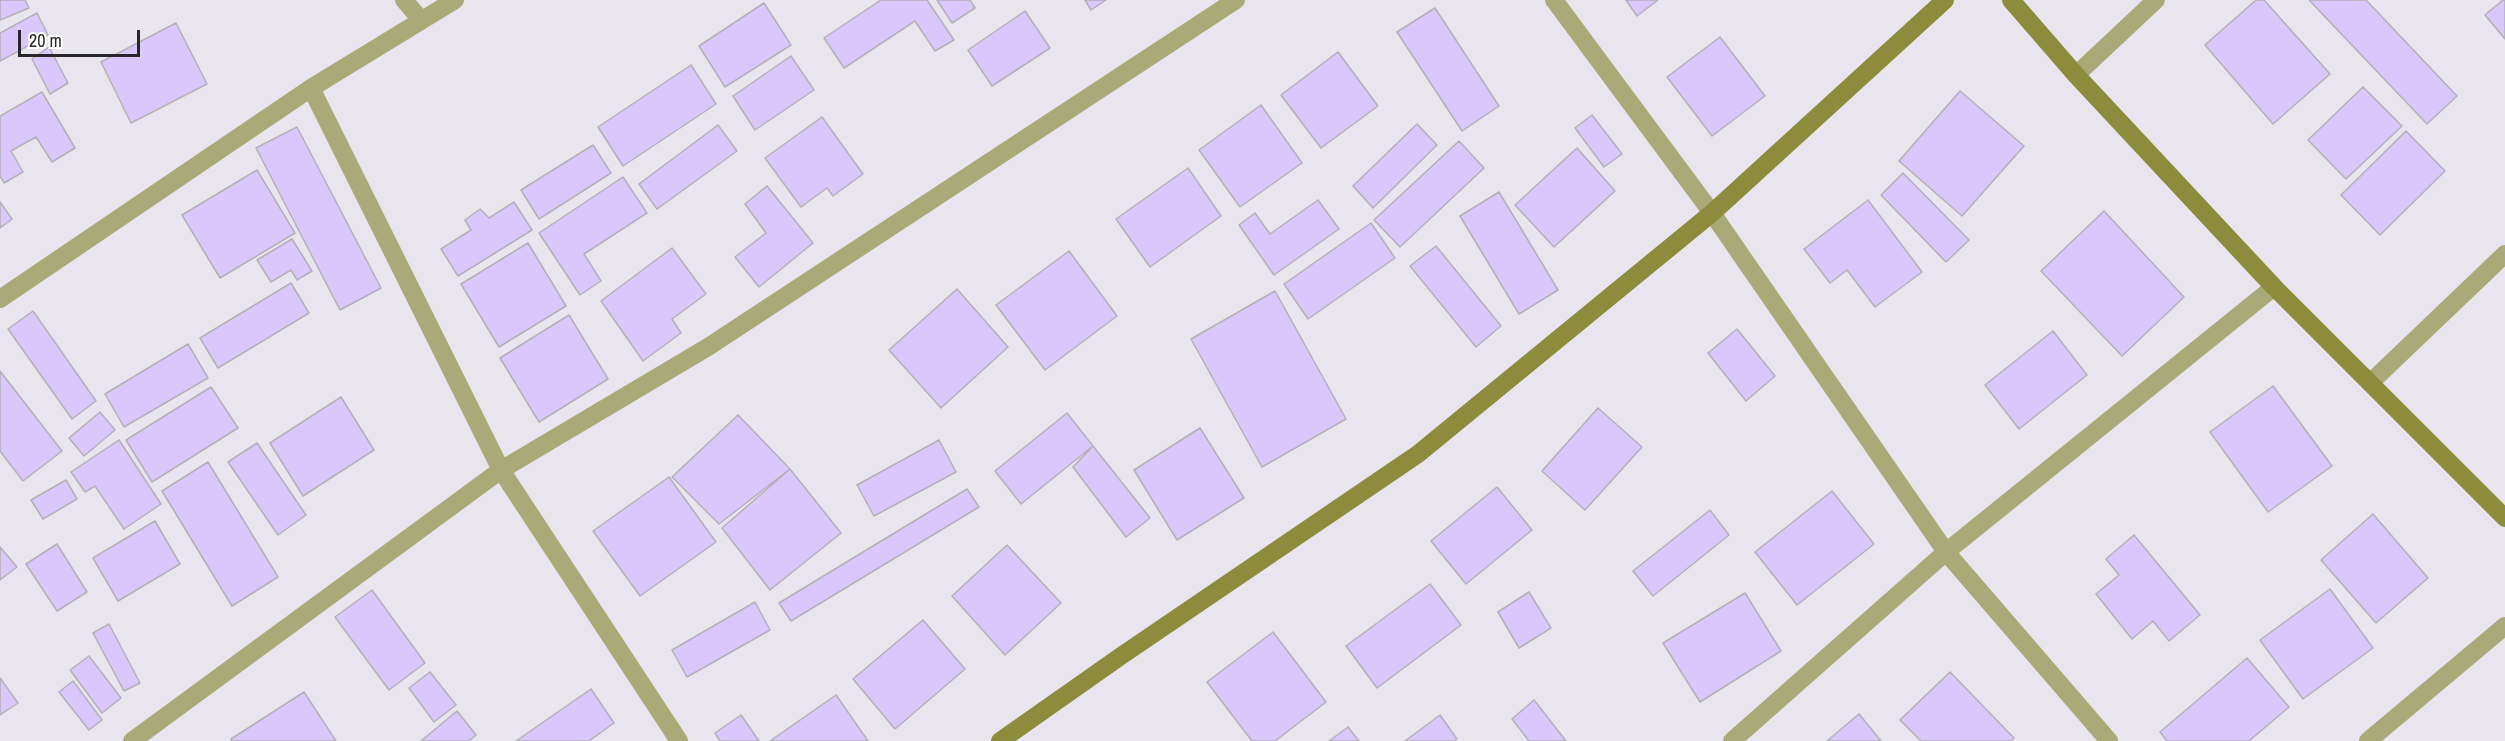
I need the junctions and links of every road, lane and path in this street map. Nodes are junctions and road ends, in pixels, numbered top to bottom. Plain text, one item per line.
1 (404, 0) edge
2 (455, 0) edge
3 (1236, 0) edge
4 (1554, 0) edge
5 (1945, 0) edge
6 (2011, 0) edge
7 (2156, 0) edge
8 (422, 20) junction
9 (2076, 75) junction
10 (310, 88) junction
11 (1712, 213) junction
12 (2505, 254) edge
13 (2274, 287) junction
14 (0, 299) edge
15 (2370, 383) junction
16 (501, 470) junction
17 (2505, 518) edge
18 (1946, 552) junction
19 (2505, 626) edge
20 (132, 741) edge
21 (679, 741) edge
22 (1000, 741) edge
23 (1732, 741) edge
24 (2109, 741) edge
25 (2368, 741) edge

1 - 8 street
2 - 8 street
3 - 16 street
4 - 11 street
5 - 11 street
6 - 9 street
7 - 9 street
8 - 10 street
9 - 13 street
10 - 14 street
10 - 16 street
11 - 18 street
11 - 22 street
12 - 15 street
13 - 15 street
13 - 18 street
15 - 17 street
16 - 20 street
16 - 21 street
18 - 23 street
18 - 24 street
19 - 25 street

